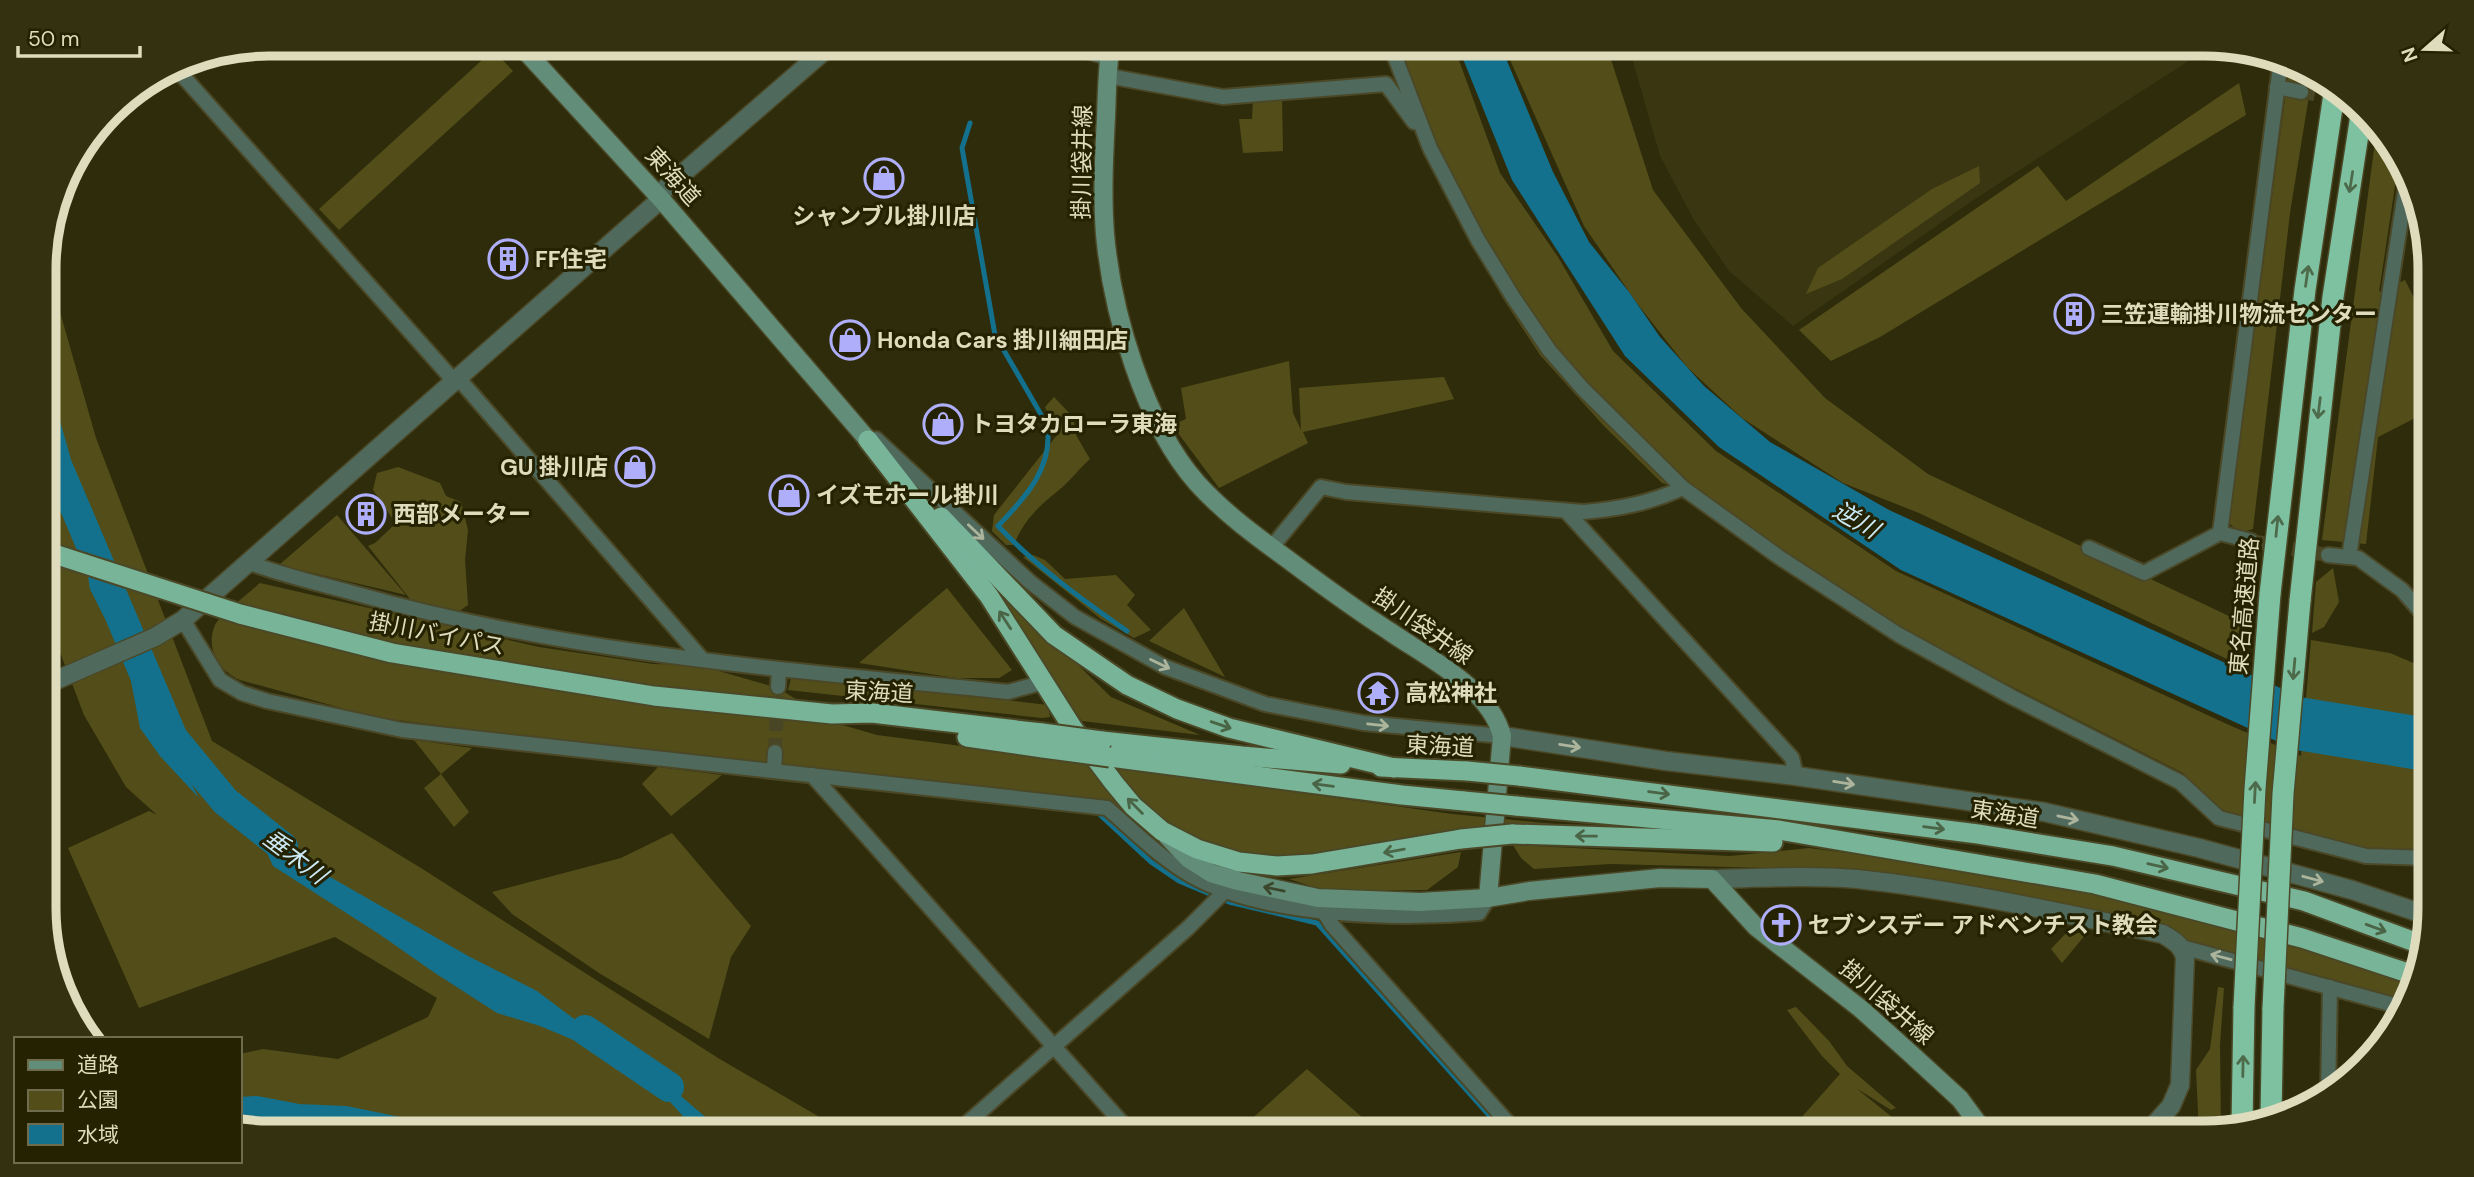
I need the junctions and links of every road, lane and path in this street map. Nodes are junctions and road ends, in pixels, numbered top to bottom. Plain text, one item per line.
1 (530, 56) edge
2 (819, 56) edge
3 (1110, 56) edge
4 (1395, 56) edge
5 (2280, 69) edge
6 (182, 75) edge
7 (1108, 76) junction
8 (2277, 87) junction
9 (2301, 92) tunnel mouth
10 (2333, 99) edge
11 (2360, 122) edge
12 (1425, 137) junction
13 (2405, 195) edge
14 (660, 197) junction
15 (457, 381) junction
16 (836, 403) junction
17 (868, 440) junction
18 (1683, 488) junction
19 (1566, 511) junction
20 (2220, 533) junction
21 (2251, 541) tunnel mouth
22 (1271, 548) junction
23 (2089, 548) dead end
24 (56, 555) edge
25 (2328, 555) tunnel mouth
26 (2349, 557) junction
27 (250, 563) junction
28 (2418, 608) edge
29 (183, 620) junction
30 (702, 659) junction
31 (779, 669) junction
32 (56, 680) edge
33 (1044, 682) junction
34 (778, 687) tunnel mouth
35 (832, 714) joint
36 (1502, 736) junction
37 (1106, 749) junction
38 (775, 752) tunnel mouth
39 (1394, 768) junction
40 (774, 771) junction
41 (812, 775) junction
42 (1796, 776) junction
43 (1162, 831) junction
44 (1851, 842) junction
45 (2418, 858) edge
46 (1712, 879) junction
47 (1225, 891) junction
48 (1488, 898) junction
49 (1324, 912) junction
50 (2418, 912) edge
51 (2415, 941) edge
52 (2182, 947) junction
53 (2408, 973) edge
54 (2330, 987) junction
55 (2394, 1005) edge
56 (1054, 1046) junction
57 (2328, 1081) edge
58 (2271, 1111) edge
59 (2242, 1118) edge
60 (970, 1121) edge
61 (1120, 1121) edge
62 (1506, 1121) edge
63 (1976, 1121) edge
64 (2158, 1121) edge

1 - 14 main road, 東海道
2 - 14 street
3 - 7 main road, 掛川袋井線
4 - 12 street
5 - 8 street
6 - 15 street
7 - 12 street
7 - 22 main road, 掛川袋井線
8 - 9 street
8 - 20 street
59 -> 10 highway, 東名高速道路, bridge
11 -> 58 highway, bridge
12 - 18 street
13 - 26 street
14 - 15 street
14 - 16 main road, 東海道
15 - 27 street
15 - 30 street
16 - 17 main road, 東海道
16 -> 36 street
33 -> 17 highway
17 -> 39 highway
18 - 19 street
18 - 45 street
19 - 22 street
19 - 42 street
20 - 21 street
20 - 23 street
22 - 36 main road, 掛川袋井線
24 - 35 highway, 掛川バイパス, bridge
25 - 26 street
26 - 28 street
27 - 29 street
27 - 30 street
29 - 32 street
29 - 40 street
30 - 31 street
31 - 33 street
31 - 34 street
43 -> 33 highway
35 - 37 highway, 東海道, bridge
36 -> 42 street
36 - 48 main road
37 - 39 highway, 東海道
44 -> 37 highway, 東海道, bridge
38 - 40 street
39 -> 51 highway, 東海道, bridge
40 - 41 street
41 - 47 street
41 - 56 street
42 -> 50 street
44 -> 43 highway, bridge
48 -> 43 main road
44 - 53 highway, 東海道
46 - 48 main road
46 - 52 street
46 - 63 main road, 掛川袋井線
47 - 49 street
47 - 56 street
48 - 49 street
49 - 62 street
54 -> 52 street
52 - 64 street
54 - 55 street
54 - 57 street
56 - 60 street
56 - 61 street

